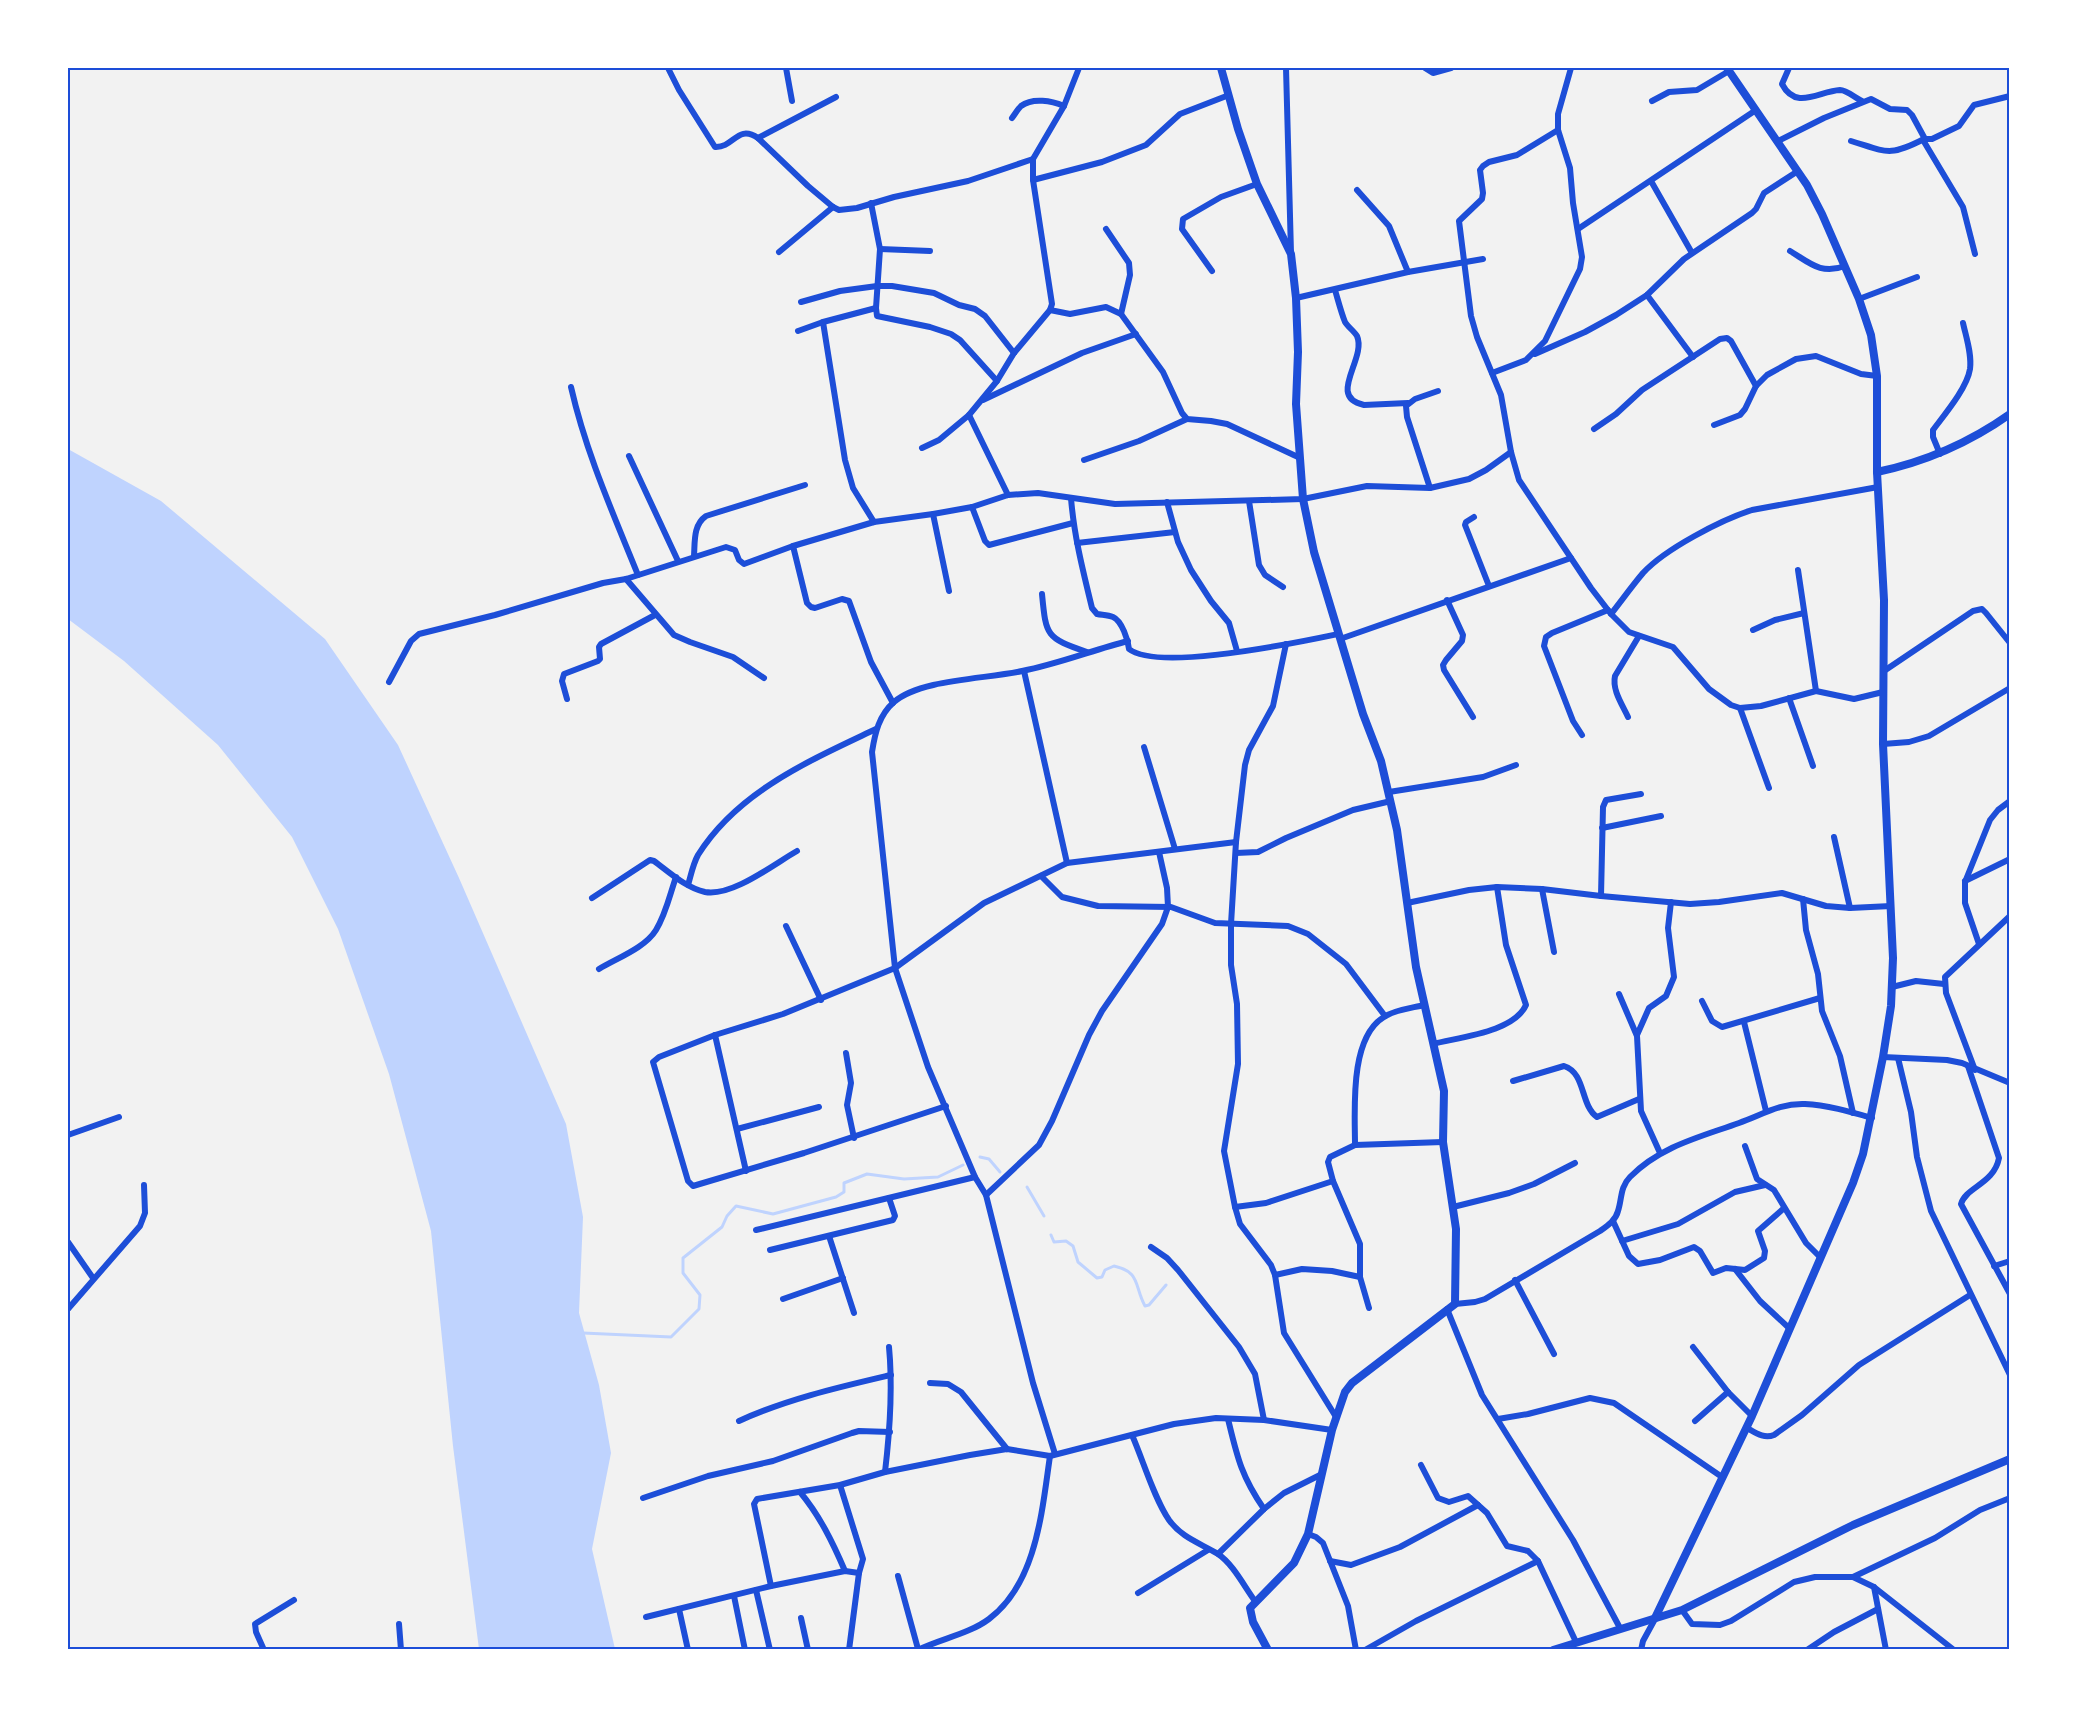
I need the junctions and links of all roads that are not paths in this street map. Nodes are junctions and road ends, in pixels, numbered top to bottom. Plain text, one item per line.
1 (668, 68) edge
2 (786, 68) edge
3 (1078, 68) edge
4 (1221, 68) edge
5 (1286, 68) edge
6 (1425, 68) edge
7 (1451, 68) edge
8 (1571, 68) edge
9 (1789, 68) edge
10 (1728, 69) edge
11 (1229, 95) junction
12 (2010, 96) edge
13 (836, 98) dead end
14 (792, 101) dead end
15 (1652, 101) dead end
16 (1862, 101) junction
17 (1064, 106) junction
18 (1756, 110) junction
19 (1012, 118) dead end
20 (1558, 130) junction
21 (758, 138) junction
22 (1924, 140) junction
23 (1778, 141) junction
24 (1851, 141) dead end
25 (1033, 159) junction
26 (1798, 171) junction
27 (1033, 180) junction
28 (1651, 181) junction
29 (1257, 184) junction
30 (1358, 190) dead end
31 (871, 203) junction
32 (833, 207) junction
33 (1106, 229) dead end
34 (1578, 229) junction
35 (880, 249) junction
36 (930, 251) dead end
37 (1790, 251) dead end
38 (779, 252) dead end
39 (1692, 253) junction
40 (1291, 254) junction
41 (1975, 254) dead end
42 (1483, 259) dead end
43 (1463, 261) junction
44 (1845, 266) junction
45 (1212, 272) dead end
46 (1408, 272) junction
47 (1917, 277) dead end
48 (877, 286) junction
49 (1335, 290) junction
50 (1647, 295) junction
51 (1296, 298) junction
52 (1859, 299) junction
53 (801, 302) dead end
54 (876, 308) junction
55 (1050, 310) junction
56 (1121, 314) junction
57 (823, 322) junction
58 (1963, 322) dead end
59 (798, 331) dead end
60 (1136, 334) junction
61 (1014, 353) junction
62 (1532, 356) junction
63 (1693, 357) junction
64 (1492, 373) junction
65 (1877, 376) junction
66 (997, 381) junction
67 (1756, 386) junction
68 (571, 387) dead end
69 (1438, 391) dead end
70 (980, 402) junction
71 (1408, 403) junction
72 (2010, 414) edge
73 (969, 415) junction
74 (1187, 419) junction
75 (1714, 425) dead end
76 (1594, 429) dead end
77 (922, 448) dead end
78 (1511, 452) junction
79 (1940, 454) junction
80 (629, 456) dead end
81 (1299, 458) junction
82 (1084, 460) dead end
83 (1877, 472) junction
84 (805, 485) dead end
85 (1878, 487) junction
86 (1430, 488) junction
87 (1008, 495) junction
88 (1071, 498) junction
89 (1303, 499) junction
90 (1249, 501) junction
91 (1167, 502) junction
92 (972, 507) junction
93 (933, 514) junction
94 (1474, 517) dead end
95 (874, 522) junction
96 (1073, 524) junction
97 (1175, 532) junction
98 (1077, 543) junction
99 (793, 546) junction
100 (694, 556) junction
101 (1571, 558) junction
102 (678, 561) junction
103 (1798, 570) dead end
104 (638, 575) junction
105 (627, 579) junction
106 (1489, 586) junction
107 (1283, 587) dead end
108 (949, 591) dead end
109 (1042, 594) dead end
110 (1447, 600) junction
111 (1610, 612) junction
112 (1804, 613) junction
113 (656, 615) junction
114 (1753, 630) dead end
115 (1639, 636) junction
116 (1339, 637) junction
117 (1128, 641) junction
118 (2010, 643) edge
119 (1286, 644) junction
120 (1237, 651) junction
121 (1088, 652) junction
122 (1024, 671) junction
123 (1884, 671) junction
124 (764, 678) dead end
125 (389, 682) dead end
126 (2010, 688) edge
127 (1815, 691) junction
128 (1883, 692) junction
129 (1789, 698) junction
130 (567, 699) dead end
131 (893, 703) junction
132 (1740, 708) junction
133 (1473, 717) dead end
134 (1628, 717) dead end
135 (876, 729) junction
136 (1582, 735) dead end
137 (1883, 744) junction
138 (1144, 747) dead end
139 (1516, 765) dead end
140 (1812, 766) dead end
141 (1769, 788) dead end
142 (1641, 794) dead end
143 (1390, 796) junction
144 (2010, 801) edge
145 (1661, 816) dead end
146 (1602, 828) junction
147 (1834, 837) dead end
148 (1236, 842) junction
149 (1175, 849) junction
150 (797, 851) dead end
151 (1159, 852) junction
152 (1236, 853) junction
153 (2010, 859) edge
154 (1067, 863) junction
155 (1041, 876) junction
156 (676, 877) junction
157 (1965, 882) junction
158 (688, 885) junction
159 (1497, 887) junction
160 (1542, 888) junction
161 (1601, 896) junction
162 (592, 898) dead end
163 (1803, 899) junction
164 (1671, 902) junction
165 (1407, 903) junction
166 (1891, 906) junction
167 (1170, 907) junction
168 (1850, 908) junction
169 (2010, 916) edge
170 (1231, 924) junction
171 (786, 926) dead end
172 (1978, 944) junction
173 (1554, 952) dead end
174 (895, 968) junction
175 (598, 969) dead end
176 (1944, 984) junction
177 (1892, 987) junction
178 (1619, 994) dead end
179 (1820, 998) junction
180 (821, 1000) junction
181 (1702, 1001) dead end
182 (1424, 1005) junction
183 (1385, 1016) junction
184 (1744, 1022) junction
185 (715, 1035) junction
186 (1637, 1036) junction
187 (1433, 1044) junction
188 (846, 1053) dead end
189 (1883, 1057) junction
190 (1898, 1058) junction
191 (1968, 1066) junction
192 (1975, 1070) junction
193 (1513, 1081) dead end
194 (2010, 1083) edge
195 (1639, 1099) junction
196 (819, 1107) dead end
197 (946, 1107) junction
198 (1766, 1111) junction
199 (1853, 1113) junction
200 (119, 1117) dead end
201 (1872, 1118) junction
202 (737, 1129) junction
203 (68, 1135) edge
204 (854, 1138) junction
205 (1443, 1142) junction
206 (1355, 1145) junction
207 (1745, 1146) dead end
208 (1660, 1153) junction
209 (1575, 1163) dead end
210 (746, 1171) junction
211 (975, 1178) junction
212 (1333, 1181) junction
213 (144, 1185) dead end
214 (1765, 1185) junction
215 (986, 1195) junction
216 (889, 1197) junction
217 (1235, 1207) junction
218 (1453, 1207) junction
219 (1783, 1209) junction
220 (1613, 1221) junction
221 (756, 1230) dead end
222 (829, 1236) junction
223 (1622, 1241) junction
224 (68, 1242) edge
225 (1151, 1247) dead end
226 (770, 1250) dead end
227 (1820, 1257) junction
228 (2010, 1261) edge
229 (1994, 1266) junction
230 (1735, 1269) junction
231 (1275, 1275) junction
232 (1360, 1277) junction
233 (93, 1278) junction
234 (843, 1278) junction
235 (1515, 1280) junction
236 (2010, 1294) edge
237 (1970, 1295) junction
238 (783, 1299) dead end
239 (1455, 1304) junction
240 (1369, 1308) dead end
241 (68, 1309) edge
242 (1447, 1309) junction
243 (854, 1313) dead end
244 (1789, 1329) junction
245 (889, 1347) dead end
246 (1693, 1347) dead end
247 (1554, 1354) dead end
248 (2010, 1374) edge
249 (891, 1375) junction
250 (930, 1383) dead end
251 (1728, 1392) junction
252 (1752, 1416) junction
253 (1336, 1417) junction
254 (1228, 1419) junction
255 (1498, 1419) junction
256 (1264, 1420) junction
257 (739, 1421) dead end
258 (1695, 1421) dead end
259 (1747, 1428) junction
260 (1332, 1430) junction
261 (890, 1432) junction
262 (1132, 1435) junction
263 (1007, 1449) junction
264 (1052, 1455) junction
265 (2010, 1459) edge
266 (1421, 1465) dead end
267 (885, 1472) junction
268 (1322, 1474) junction
269 (1722, 1477) junction
270 (840, 1485) junction
271 (800, 1492) junction
272 (2010, 1497) edge
273 (643, 1498) dead end
274 (1478, 1505) junction
275 (1264, 1509) junction
276 (1308, 1534) junction
277 (1208, 1550) junction
278 (1218, 1554) junction
279 (1330, 1561) junction
280 (1538, 1561) junction
281 (844, 1571) junction
282 (859, 1573) junction
283 (898, 1576) dead end
284 (1853, 1577) junction
285 (771, 1586) junction
286 (1874, 1587) junction
287 (756, 1590) junction
288 (1138, 1593) dead end
289 (734, 1596) junction
290 (294, 1600) dead end
291 (1255, 1601) junction
292 (679, 1609) junction
293 (1878, 1609) junction
294 (1682, 1610) junction
295 (646, 1617) dead end
296 (801, 1618) dead end
297 (1655, 1618) junction
298 (399, 1624) dead end
299 (1620, 1628) junction
300 (1576, 1642) junction
301 (918, 1649) edge
302 (264, 1650) edge
303 (401, 1650) edge
304 (688, 1650) edge
305 (745, 1650) edge
306 (771, 1650) edge
307 (808, 1650) edge
308 (849, 1650) edge
309 (1268, 1650) edge
310 (1356, 1650) edge
311 (1365, 1650) edge
312 (1553, 1650) edge
313 (1641, 1650) edge
314 (1807, 1650) edge
315 (1886, 1650) edge
316 (1954, 1650) edge

1 - 21 street
2 - 14 street
3 - 17 street
4 - 11 street
5 - 40 street
6 - 7 street
8 - 20 street
9 - 16 street
10 - 15 street
10 - 18 main road
11 - 27 street
11 - 29 street
12 - 22 street
13 - 21 street
16 - 22 street
16 - 23 street
17 - 19 street
17 - 25 street
18 - 23 main road
18 - 28 street
20 - 34 street
20 - 43 street
21 - 32 street
22 - 24 street
22 - 41 street
23 - 26 main road
25 - 27 street
25 - 31 street
26 - 39 street
26 - 44 main road
27 - 55 street
28 - 34 street
28 - 39 street
29 - 40 street
29 - 45 street
30 - 46 street
31 - 32 street
31 - 35 street
32 - 38 street
33 - 56 street
34 - 62 street
35 - 36 street
35 - 48 street
37 - 44 street
39 - 50 street
40 - 51 street
42 - 43 street
43 - 46 street
43 - 64 street
44 - 52 main road
46 - 49 street
47 - 52 street
48 - 53 street
48 - 54 street
48 - 61 street
49 - 51 street
49 - 71 street
50 - 62 street
50 - 63 street
51 - 81 street
52 - 65 main road
54 - 57 street
54 - 66 street
55 - 56 street
55 - 61 street
56 - 60 street
57 - 59 street
57 - 95 street
58 - 79 street
60 - 70 street
60 - 74 street
61 - 66 street
62 - 64 street
63 - 67 street
63 - 76 street
64 - 78 street
65 - 67 street
65 - 83 main road
66 - 70 street
67 - 75 street
68 - 104 street
69 - 71 street
70 - 73 street
71 - 86 street
72 - 79 street
73 - 77 street
73 - 87 street
74 - 81 street
74 - 82 street
78 - 86 street
78 - 101 street
79 - 83 street
80 - 102 street
81 - 89 street
83 - 85 main road
84 - 100 street
85 - 111 street
85 - 123 main road
86 - 89 street
87 - 88 street
87 - 92 street
88 - 91 street
88 - 96 street
89 - 90 street
89 - 116 street
90 - 91 street
90 - 107 street
91 - 97 street
92 - 93 street
92 - 96 street
93 - 95 street
93 - 108 street
94 - 106 street
95 - 99 street
96 - 98 street
97 - 98 street
97 - 120 street
98 - 117 street
99 - 100 street
99 - 131 street
100 - 102 street
101 - 106 street
101 - 111 street
102 - 104 street
103 - 112 street
104 - 105 street
105 - 113 street
105 - 125 street
106 - 110 street
109 - 121 street
110 - 116 street
110 - 133 street
111 - 115 street
111 - 136 street
112 - 114 street
112 - 127 street
113 - 124 street
113 - 130 street
115 - 132 street
115 - 134 street
116 - 119 street
116 - 143 street
117 - 120 street
117 - 121 street
118 - 123 street
119 - 120 street
119 - 148 street
121 - 122 street
122 - 131 street
122 - 154 street
123 - 128 main road
126 - 137 street
127 - 128 street
127 - 129 street
128 - 137 main road
129 - 132 street
129 - 140 street
131 - 135 street
132 - 141 street
135 - 158 street
135 - 174 street
137 - 166 main road
138 - 149 street
139 - 143 street
142 - 146 street
143 - 152 street
143 - 165 street
144 - 157 street
145 - 146 street
146 - 161 street
147 - 168 street
148 - 149 street
148 - 152 street
149 - 151 street
150 - 158 street
151 - 154 street
151 - 167 street
152 - 170 street
153 - 157 street
154 - 155 street
155 - 167 street
155 - 174 street
156 - 158 street
156 - 162 street
156 - 175 street
157 - 172 street
159 - 160 street
159 - 165 street
159 - 187 street
160 - 161 street
160 - 173 street
161 - 164 street
163 - 164 street
163 - 168 street
163 - 179 street
164 - 186 street
165 - 182 street
166 - 168 street
166 - 177 main road
167 - 170 street
167 - 215 street
169 - 172 street
170 - 183 street
170 - 217 street
171 - 180 street
172 - 176 street
174 - 180 street
174 - 197 street
176 - 177 street
176 - 192 street
177 - 189 main road
178 - 186 street
179 - 184 street
179 - 199 street
180 - 185 street
181 - 184 street
182 - 183 street
182 - 187 street
183 - 206 street
184 - 198 street
185 - 202 street
185 - 210 street
186 - 195 street
187 - 205 street
188 - 204 street
189 - 190 street
189 - 201 main road
190 - 191 street
190 - 237 street
191 - 192 street
191 - 229 street
192 - 194 street
193 - 195 street
195 - 208 street
196 - 202 street
197 - 204 street
197 - 211 street
198 - 199 street
198 - 208 street
199 - 201 street
200 - 203 street
201 - 227 main road
202 - 210 street
204 - 210 street
205 - 206 street
205 - 218 street
206 - 212 street
207 - 214 street
208 - 220 street
209 - 218 street
211 - 215 street
211 - 216 street
212 - 217 street
212 - 232 street
213 - 233 street
214 - 219 street
214 - 223 street
215 - 264 street
216 - 221 street
216 - 222 street
217 - 231 street
218 - 239 street
219 - 227 street
219 - 230 street
220 - 223 street
220 - 235 street
222 - 226 street
222 - 234 street
223 - 230 street
224 - 233 street
225 - 256 street
227 - 244 main road
228 - 229 street
229 - 236 street
230 - 244 street
231 - 232 street
231 - 253 street
232 - 240 street
233 - 241 street
234 - 238 street
234 - 243 street
235 - 239 street
235 - 247 street
237 - 248 street
237 - 259 street
239 - 242 street
242 - 253 street
242 - 255 street
244 - 252 main road
245 - 249 street
246 - 251 street
249 - 257 street
249 - 261 street
250 - 263 street
251 - 252 street
251 - 258 street
252 - 259 main road
253 - 260 street
254 - 256 street
254 - 262 street
254 - 275 street
255 - 269 street
255 - 299 street
256 - 260 street
259 - 269 main road
260 - 268 street
261 - 267 street
261 - 273 street
262 - 264 street
262 - 277 street
263 - 264 street
263 - 267 street
264 - 301 street
265 - 294 main road
266 - 274 street
267 - 270 street
268 - 275 street
268 - 276 street
269 - 297 main road
270 - 271 street
270 - 282 street
271 - 281 street
271 - 285 street
272 - 284 street
274 - 279 street
274 - 280 street
275 - 278 street
276 - 279 street
276 - 291 street
277 - 278 street
277 - 288 street
278 - 291 street
279 - 310 street
280 - 300 street
280 - 311 street
281 - 282 street
281 - 285 street
282 - 308 street
283 - 301 street
284 - 286 street
284 - 294 street
285 - 287 street
286 - 293 street
286 - 316 street
287 - 289 street
287 - 306 street
289 - 292 street
289 - 305 street
290 - 302 street
291 - 309 street
292 - 295 street
292 - 304 street
293 - 314 street
293 - 315 street
294 - 297 main road
296 - 307 street
297 - 299 main road
297 - 313 street
298 - 303 street
299 - 300 main road
300 - 312 main road

